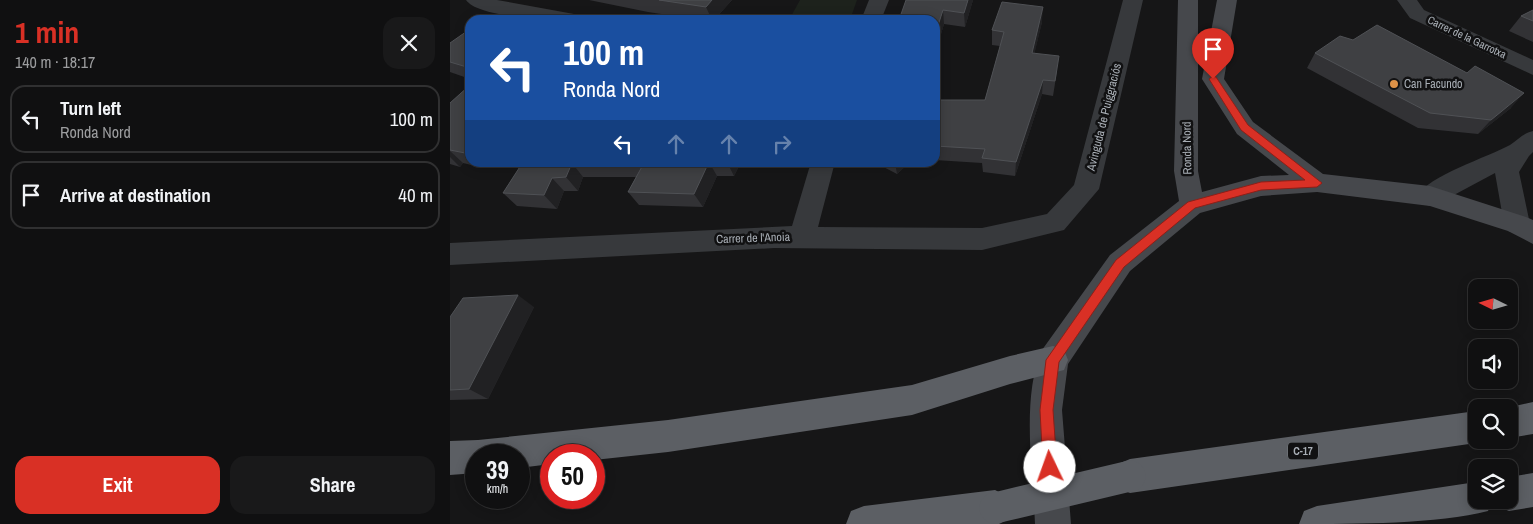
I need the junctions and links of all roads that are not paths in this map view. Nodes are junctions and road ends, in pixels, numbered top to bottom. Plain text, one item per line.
1 (476, 0) edge
2 (879, 0) edge
3 (1133, 0) edge
4 (1188, 0) edge
5 (1227, 0) edge
6 (1407, 0) edge
7 (545, 15) edge
8 (873, 15) edge
9 (1533, 68) edge
10 (1527, 144) edge
11 (822, 167) edge
12 (1317, 183) junction
13 (1430, 196) junction
14 (1192, 205) junction
15 (1055, 223) joint
16 (1525, 228) edge
17 (802, 237) junction
18 (450, 254) edge
19 (1053, 360) junction
20 (1533, 418) edge
21 (1518, 420) edge
22 (1468, 427) edge
23 (530, 450) edge
24 (465, 457) edge
25 (450, 458) edge
26 (1533, 490) edge
27 (1518, 492) edge
28 (1468, 500) edge
29 (864, 524) edge
30 (1053, 524) edge
31 (1317, 524) edge

1 - 7 street
2 - 8 street
3 - 15 street, Avinguda de Puiggraciós
4 - 14 main road, Ronda Nord
5 - 12 main road
6 - 9 street, Carrer de la Garrotxa
10 - 13 street
10 - 16 street
11 - 17 street
12 - 13 main road
12 - 14 main road
13 - 16 main road
14 - 19 main road
15 - 17 street, Carrer de l'Anoia
17 - 18 street, Carrer de l'Anoia
19 - 23 highway
19 - 30 main road
20 - 21 highway
22 - 29 highway, C-17, bridge
24 - 25 highway
26 - 27 highway
28 - 31 highway

